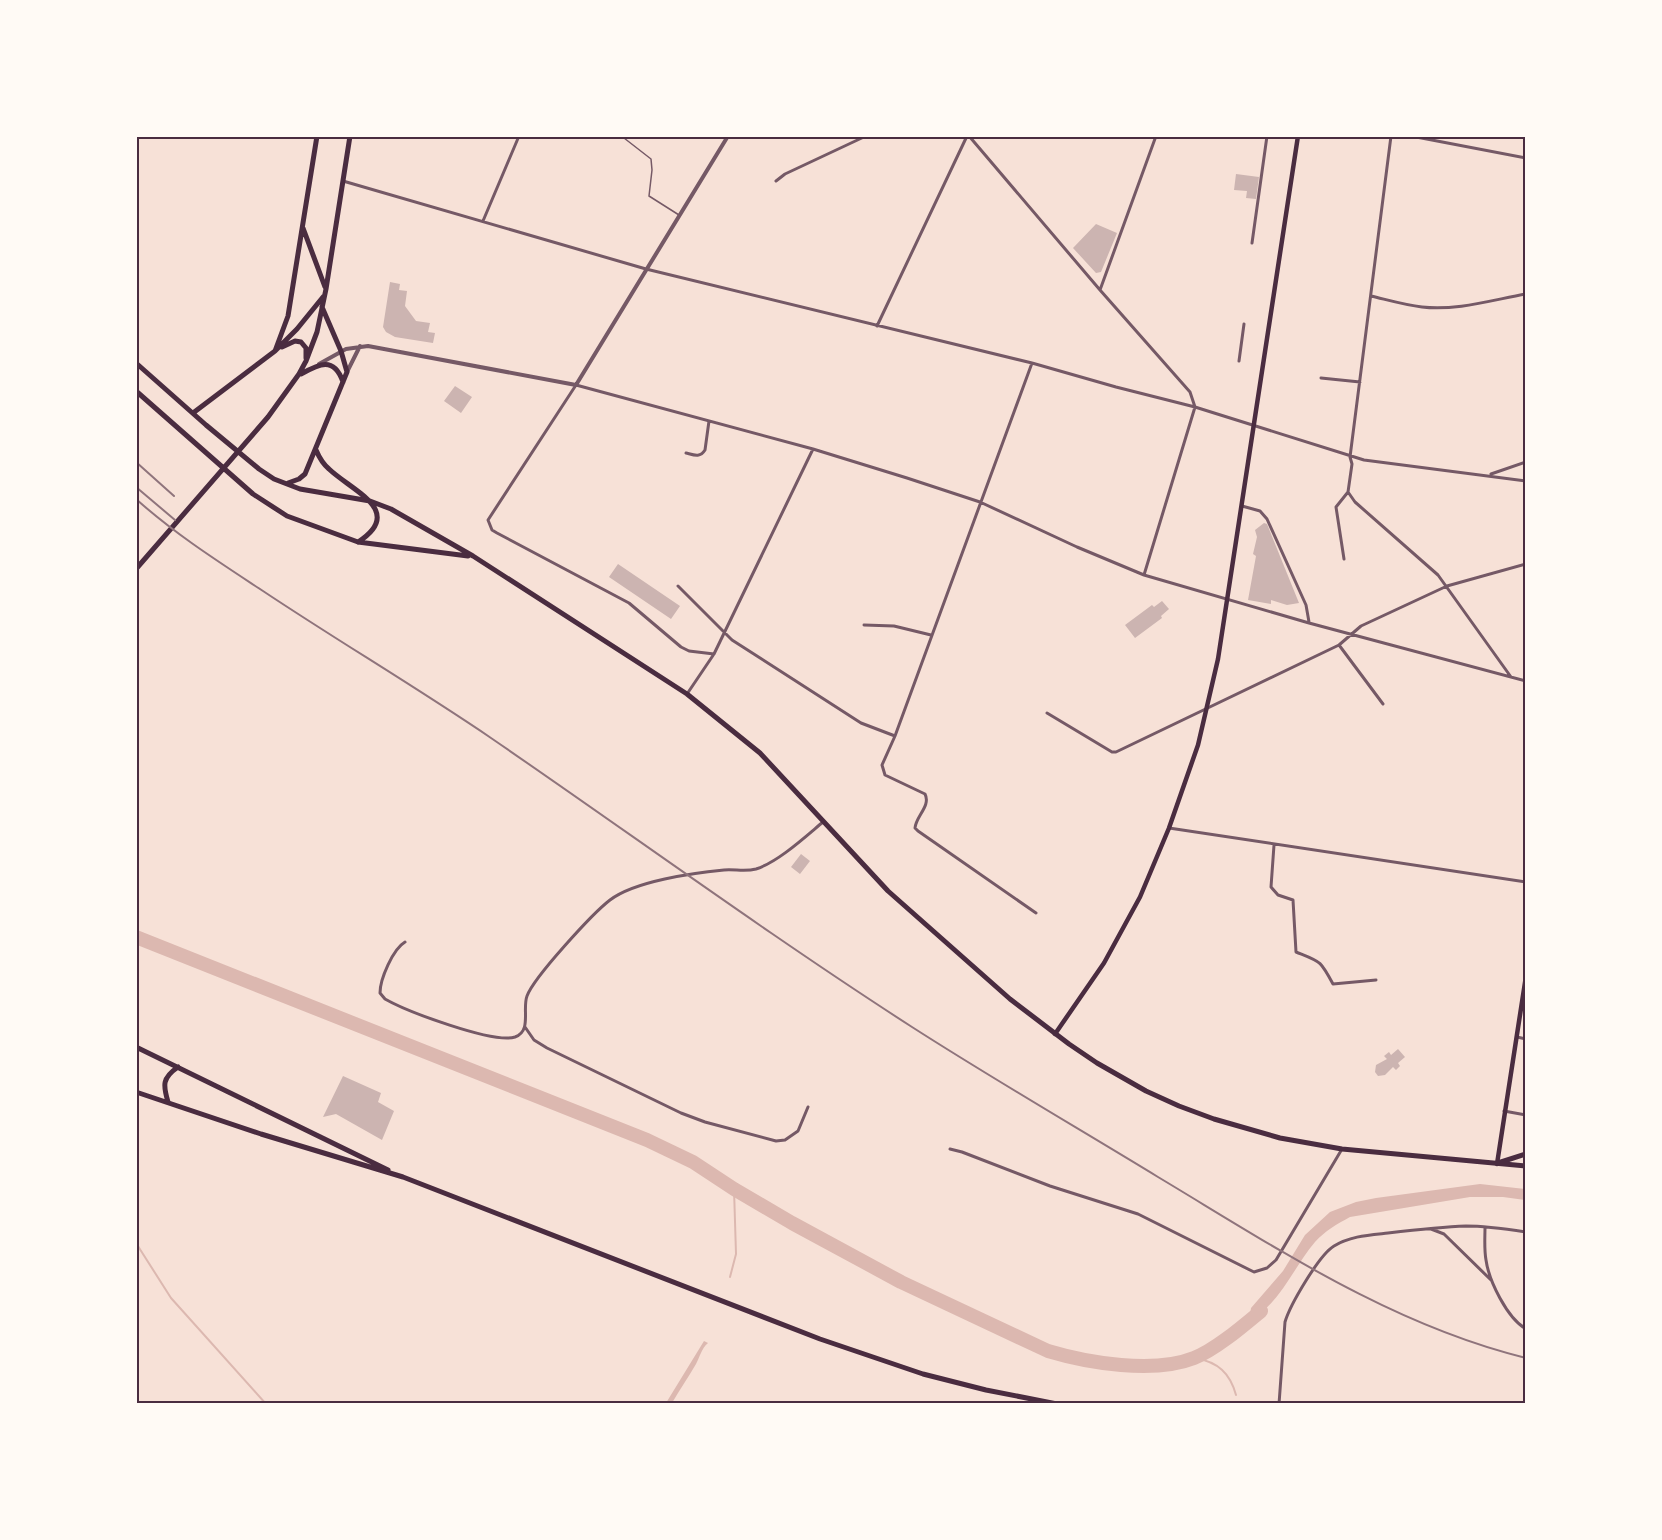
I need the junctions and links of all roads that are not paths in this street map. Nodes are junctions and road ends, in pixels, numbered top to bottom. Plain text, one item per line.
1 (317, 136) edge
2 (350, 136) edge
3 (519, 136) edge
4 (728, 136) edge
5 (866, 136) edge
6 (968, 136) edge
7 (1156, 136) edge
8 (1267, 136) edge
9 (1298, 136) edge
10 (1391, 136) edge
11 (1411, 136) edge
12 (624, 138) dead end
13 (1526, 158) edge
14 (342, 181) junction
15 (776, 181) dead end
16 (680, 215) junction
17 (483, 221) junction
18 (303, 227) junction
19 (1252, 243) dead end
20 (646, 269) junction
21 (1100, 291) junction
22 (325, 292) junction
23 (1526, 294) edge
24 (1371, 296) junction
25 (322, 307) junction
26 (1244, 324) dead end
27 (877, 326) junction
28 (360, 346) junction
29 (275, 351) junction
30 (341, 351) junction
31 (306, 361) junction
32 (1239, 361) dead end
33 (136, 363) edge
34 (1032, 363) junction
35 (318, 365) junction
36 (347, 372) junction
37 (299, 374) junction
38 (1321, 378) dead end
39 (1360, 382) junction
40 (343, 383) junction
41 (576, 385) junction
42 (136, 392) edge
43 (1195, 407) junction
44 (193, 413) junction
45 (709, 421) junction
46 (1254, 426) junction
47 (813, 449) junction
48 (316, 450) junction
49 (686, 453) dead end
50 (1350, 457) junction
51 (1526, 462) edge
52 (1489, 475) junction
53 (1526, 481) edge
54 (286, 484) junction
55 (1348, 492) junction
56 (370, 501) junction
57 (980, 502) junction
58 (1242, 506) junction
59 (358, 542) junction
60 (473, 556) junction
61 (1344, 559) dead end
62 (1526, 564) edge
63 (136, 569) edge
64 (1144, 575) junction
65 (678, 586) dead end
66 (1447, 586) junction
67 (1228, 598) junction
68 (1309, 623) junction
69 (864, 625) dead end
70 (725, 632) junction
71 (1350, 633) junction
72 (931, 635) junction
73 (1339, 645) junction
74 (714, 654) junction
75 (1512, 677) junction
76 (1526, 681) edge
77 (687, 694) junction
78 (1383, 704) dead end
79 (1208, 709) junction
80 (1047, 713) dead end
81 (895, 736) junction
82 (823, 822) junction
83 (1169, 828) junction
84 (1275, 845) junction
85 (1526, 882) edge
86 (1035, 913) dead end
87 (405, 942) dead end
88 (1526, 976) edge
89 (1376, 980) dead end
90 (525, 1027) junction
91 (1055, 1034) junction
92 (1516, 1037) junction
93 (1526, 1039) edge
94 (136, 1047) edge
95 (178, 1067) junction
96 (136, 1092) edge
97 (168, 1102) junction
98 (808, 1107) dead end
99 (1503, 1111) junction
100 (1526, 1115) edge
101 (950, 1149) dead end
102 (1342, 1149) junction
103 (1526, 1154) edge
104 (1497, 1164) junction
105 (1526, 1166) edge
106 (403, 1177) junction
107 (1485, 1227) junction
108 (1429, 1228) junction
109 (1526, 1232) edge
110 (1493, 1282) junction
111 (1526, 1329) edge
112 (1057, 1404) edge
113 (1279, 1404) edge

1 - 18 main road
2 - 14 main road
3 - 17 street
4 - 16 street
5 - 15 street
6 - 21 street
6 - 27 street
7 - 21 street
8 - 19 street
9 - 46 main road
10 - 24 street
11 - 13 street
12 - 16 lane
14 - 17 street
14 - 22 main road
16 - 20 street
17 - 20 street
18 - 22 main road
18 - 29 main road
20 - 27 street
20 - 41 street
21 - 43 street
22 - 25 main road
22 - 29 main road
23 - 24 street
24 - 39 street
25 - 30 main road
25 - 31 main road
26 - 32 street
27 - 34 street
28 - 30 street
28 - 36 street
28 - 41 street
29 - 31 main road
29 - 44 main road
30 - 35 street
30 - 36 main road
31 - 37 main road
33 - 44 main road
34 - 43 street
34 - 57 street
35 - 37 main road
35 - 40 main road
36 - 40 main road
37 - 63 main road
38 - 39 street
39 - 50 street
40 - 48 main road
41 - 45 street
41 - 74 street
42 - 59 main road
43 - 46 street
43 - 64 street
44 - 54 main road
45 - 47 street
45 - 49 street
46 - 50 street
46 - 58 main road
47 - 57 street
47 - 70 street
48 - 54 main road
48 - 56 main road
50 - 52 street
50 - 55 street
51 - 52 street
52 - 53 street
54 - 56 main road
55 - 61 street
55 - 66 street
56 - 59 main road
56 - 60 main road
57 - 64 street
57 - 72 street
58 - 67 main road
58 - 68 street
59 - 60 main road
60 - 77 main road
62 - 66 street
64 - 67 street
65 - 70 street
66 - 71 street
66 - 75 street
67 - 68 street
67 - 79 main road
68 - 71 street
69 - 72 street
70 - 74 street
70 - 81 street
71 - 73 street
71 - 75 street
72 - 81 street
73 - 78 street
73 - 79 street
74 - 77 street
75 - 76 street
77 - 82 main road
79 - 80 street
79 - 83 main road
81 - 86 street
82 - 90 street
82 - 91 main road
83 - 84 street
83 - 91 main road
84 - 85 street
84 - 89 street
87 - 90 street
88 - 92 main road
90 - 98 street
91 - 102 main road
92 - 93 street
92 - 99 main road
94 - 95 main road
95 - 97 main road
95 - 106 main road
96 - 97 main road
97 - 106 main road
99 - 100 street
99 - 104 main road
101 - 102 street
102 - 104 main road
103 - 104 main road
104 - 105 main road
106 - 112 main road
107 - 108 street
107 - 109 street
107 - 110 street
108 - 110 street
108 - 113 street
110 - 111 street

